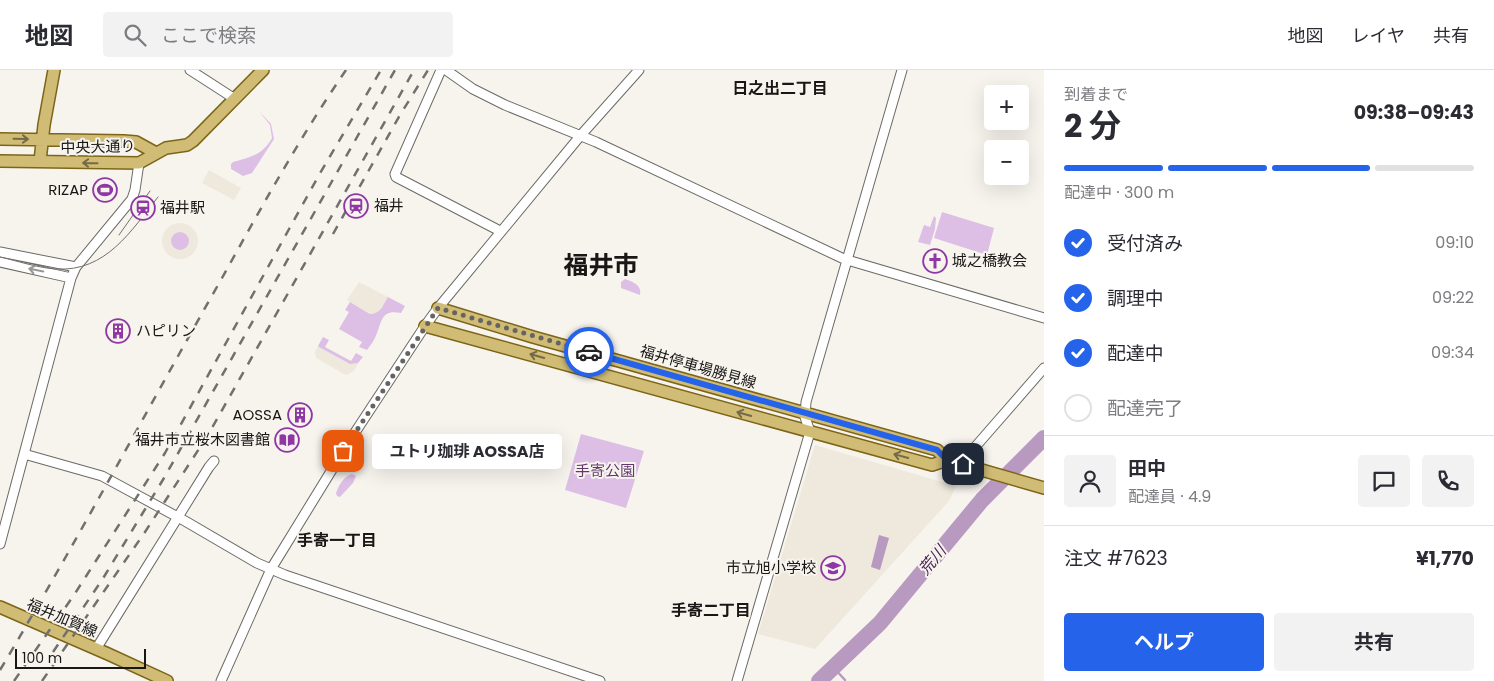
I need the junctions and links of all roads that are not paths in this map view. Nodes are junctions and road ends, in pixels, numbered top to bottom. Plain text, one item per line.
1 (54, 70) edge
2 (190, 70) edge
3 (263, 70) edge
4 (441, 70) edge
5 (446, 70) edge
6 (639, 70) edge
7 (902, 70) edge
8 (235, 99) junction
9 (581, 135) junction
10 (0, 139) edge
11 (42, 140) junction
12 (156, 153) junction
13 (0, 160) edge
14 (40, 161) junction
15 (139, 164) junction
16 (500, 231) junction
17 (0, 252) edge
18 (847, 260) junction
19 (0, 262) edge
20 (76, 267) junction
21 (72, 278) junction
22 (438, 308) junction
23 (1044, 318) edge
24 (426, 326) junction
25 (1044, 368) edge
26 (805, 413) junction
27 (810, 432) junction
28 (24, 454) junction
29 (947, 460) junction
30 (214, 461) dead end
31 (963, 464) junction
32 (1044, 488) edge
33 (178, 517) junction
34 (0, 544) edge
35 (271, 569) junction
36 (0, 608) edge
37 (96, 649) junction
38 (167, 681) edge
39 (221, 681) edge
40 (600, 681) edge
41 (737, 681) edge

1 - 11 main road
2 - 8 street
3 - 8 main road
4 - 16 street
5 - 9 street
6 - 9 street
7 - 18 street
8 - 12 main road
9 - 16 street
9 - 18 street
10 -> 11 main road, 中央大通り
11 - 12 main road, 中央大通り
11 - 14 main road
12 - 15 main road, 中央大通り
13 - 14 main road, 中央大通り
15 -> 14 main road, 中央大通り
15 - 20 street
16 - 22 street
17 - 20 street
18 - 23 street
18 - 26 street
21 -> 19 street
20 - 21 street
21 - 28 street
22 - 24 street
22 - 26 main road, 福井停車場勝見線
27 -> 24 main road, 福井停車場勝見線
24 - 35 street
25 - 31 street
26 - 27 street
26 - 29 main road, 福井停車場勝見線
29 -> 27 main road, 福井停車場勝見線
27 - 41 street
28 - 33 street
28 - 34 street
29 - 31 main road, 福井停車場勝見線
30 - 33 street
31 - 32 main road, 福井停車場勝見線
33 - 35 street
33 - 37 street
35 - 39 street
35 - 40 street
36 - 37 main road, 福井加賀線
37 - 38 main road, 福井加賀線

